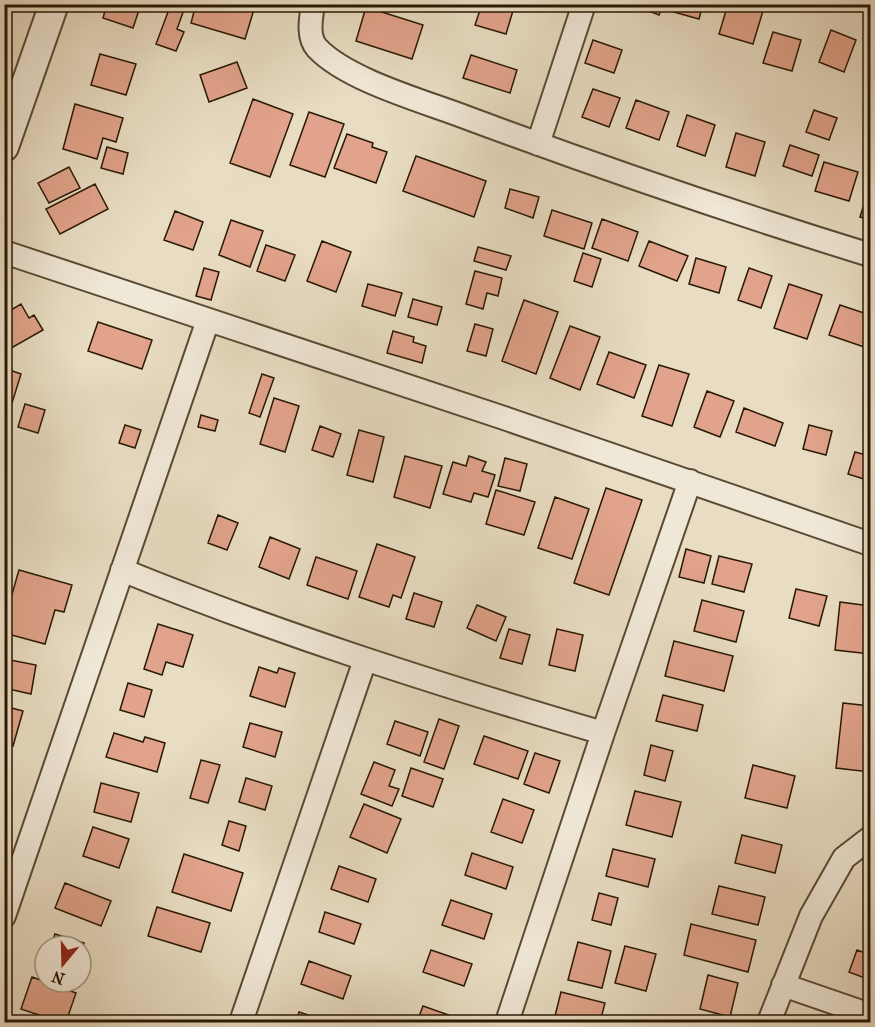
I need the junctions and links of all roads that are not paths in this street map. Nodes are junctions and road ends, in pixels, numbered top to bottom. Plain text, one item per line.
1 (54, 4) edge
2 (313, 4) edge
3 (584, 4) edge
4 (538, 144) junction
5 (4, 147) edge
6 (4, 252) edge
7 (870, 255) edge
8 (208, 320) junction
9 (690, 481) junction
10 (870, 544) edge
11 (122, 570) junction
12 (365, 660) junction
13 (603, 733) junction
14 (870, 838) edge
15 (4, 916) edge
16 (783, 985) junction
17 (870, 1015) edge
18 (241, 1023) edge
19 (507, 1023) edge
20 (769, 1023) edge

1 - 5 street
2 - 4 street
3 - 4 street
4 - 7 street
6 - 8 street
8 - 9 street
8 - 11 street
9 - 10 street
9 - 13 street
11 - 12 street
11 - 15 street
12 - 13 street
12 - 18 street
13 - 19 street
14 - 16 street
16 - 17 street
16 - 20 street

